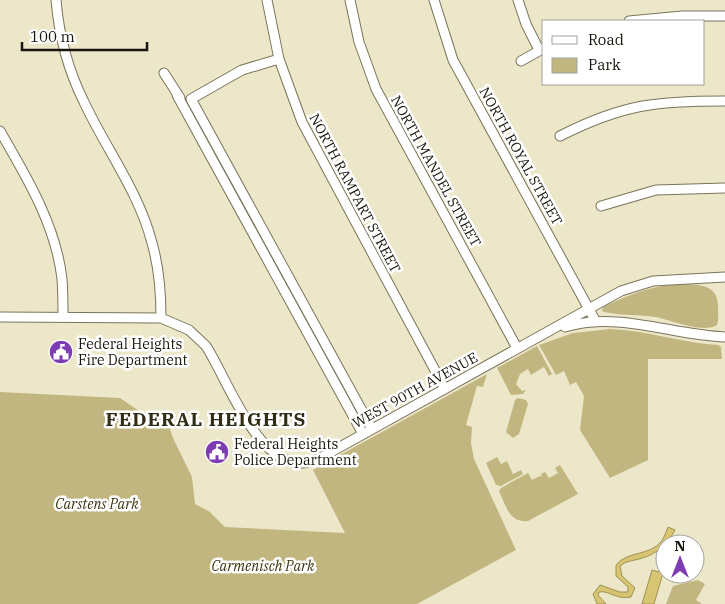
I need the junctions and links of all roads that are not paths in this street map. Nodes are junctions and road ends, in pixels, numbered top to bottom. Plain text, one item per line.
1 (56, 0) edge
2 (268, 0) edge
3 (350, 0) edge
4 (434, 0) edge
5 (518, 0) edge
6 (725, 16) edge
7 (638, 20) edge
8 (541, 49) edge
9 (279, 59) junction
10 (520, 61) dead end
11 (164, 73) dead end
12 (177, 95) junction
13 (191, 99) junction
14 (725, 101) edge
15 (0, 130) edge
16 (560, 136) dead end
17 (725, 188) edge
18 (246, 199) junction
19 (236, 203) junction
20 (601, 206) dead end
21 (725, 277) edge
22 (296, 291) junction
23 (287, 296) junction
24 (590, 309) junction
25 (0, 317) edge
26 (63, 317) junction
27 (161, 318) junction
28 (596, 322) junction
29 (552, 331) junction
30 (725, 337) edge
31 (517, 348) junction
32 (445, 389) junction
33 (372, 429) junction
34 (363, 434) junction

1 - 27 street
2 - 9 street, NORTH RAMPART STREET
3 - 31 street, NORTH MANDEL STREET
4 - 24 street, NORTH ROYAL STREET
5 - 8 street
6 - 7 street
8 - 10 street
9 - 13 street
9 - 32 street, NORTH RAMPART STREET
11 - 12 street
12 - 13 street
12 - 19 street
13 - 18 street
14 - 16 street
15 - 26 street
17 - 20 street
18 - 19 street
18 - 22 street
19 - 23 street
21 - 24 street, WEST 90TH AVENUE
22 - 23 street
22 - 33 street
23 - 34 street
24 - 28 street, NORTH ROYAL STREET
24 - 29 street, WEST 90TH AVENUE
25 - 26 street, WEST 90TH AVENUE
26 - 27 street, WEST 90TH AVENUE
27 - 34 street, WEST 90TH AVENUE
28 - 29 street, WEST 90TH AVENUE
28 - 30 street, WEST 90TH AVENUE
29 - 31 street, WEST 90TH AVENUE
31 - 32 street, WEST 90TH AVENUE
32 - 33 street, WEST 90TH AVENUE
33 - 34 street, WEST 90TH AVENUE

